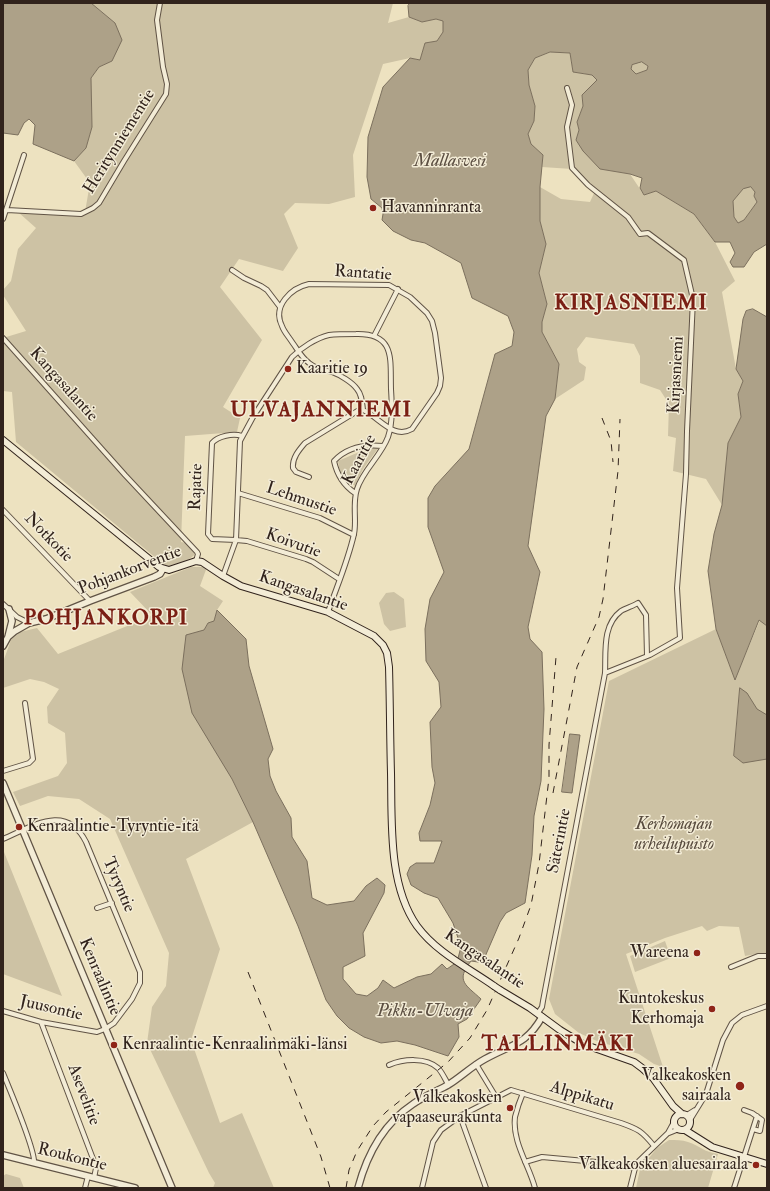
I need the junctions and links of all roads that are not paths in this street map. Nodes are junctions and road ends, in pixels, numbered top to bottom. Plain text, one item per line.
1 (160, 3) edge
2 (567, 88) dead end
3 (24, 155) dead end
4 (7, 210) junction
5 (3, 219) edge
6 (232, 270) dead end
7 (398, 289) junction
8 (280, 307) junction
9 (374, 336) junction
10 (3, 338) edge
11 (298, 351) junction
12 (363, 410) junction
13 (390, 429) junction
14 (242, 436) junction
15 (3, 440) edge
16 (383, 446) junction
17 (309, 477) dead end
18 (356, 493) junction
19 (238, 494) junction
20 (3, 510) edge
21 (354, 535) junction
22 (236, 540) junction
23 (196, 561) junction
24 (164, 569) junction
25 (223, 576) junction
26 (339, 579) junction
27 (90, 600) junction
28 (3, 604) edge
29 (8, 609) junction
30 (328, 612) junction
31 (29, 623) junction
32 (8, 637) junction
33 (3, 646) edge
34 (647, 656) junction
35 (605, 673) junction
36 (25, 703) dead end
37 (3, 771) edge
38 (3, 783) edge
39 (23, 831) junction
40 (3, 839) edge
41 (112, 903) junction
42 (97, 908) dead end
43 (767, 956) edge
44 (731, 967) dead end
45 (767, 1006) edge
46 (3, 1011) edge
47 (540, 1015) junction
48 (41, 1022) junction
49 (105, 1029) junction
50 (476, 1064) junction
51 (389, 1065) dead end
52 (3, 1073) edge
53 (448, 1084) junction
54 (523, 1093) junction
55 (496, 1097) junction
56 (673, 1106) junction
57 (744, 1110) dead end
58 (460, 1116) junction
59 (756, 1116) junction
60 (687, 1118) junction
61 (675, 1120) junction
62 (753, 1129) junction
63 (682, 1130) junction
64 (668, 1133) junction
65 (695, 1135) junction
66 (654, 1146) junction
67 (3, 1155) edge
68 (744, 1157) junction
69 (525, 1162) junction
70 (34, 1163) junction
71 (767, 1164) edge
72 (635, 1168) junction
73 (91, 1177) junction
74 (169, 1181) junction
75 (85, 1188) edge
76 (135, 1188) edge
77 (169, 1188) edge
78 (172, 1188) edge
79 (358, 1188) edge
80 (422, 1188) edge
81 (486, 1188) edge
82 (535, 1188) edge
83 (630, 1188) edge
84 (734, 1188) edge

1 - 4 street, Heritynniementie
2 - 34 street, Kirjasniemi
3 - 4 street
4 - 5 street
6 - 8 street
7 - 8 street, Rantatie
7 - 9 street
7 - 13 street, Rantatie
8 - 11 street
9 - 11 street
9 - 13 street, Kaaritie
10 - 23 street, Kangasalantie
11 - 12 street
11 - 14 street
12 - 13 street
12 - 17 street
13 - 16 street, Kaaritie
14 - 19 street
14 - 22 street, Rajatie
15 - 24 main road
16 - 18 street, Kaaritie
16 - 18 street
18 - 21 street, Kaaritie
19 - 21 street, Lehmustie
19 - 22 street
20 - 27 street, Notkotie
21 - 26 street, Kaaritie
22 - 25 street
22 - 26 street, Koivutie
23 - 24 main road, Pohjankorventie
23 - 25 main road, Kangasalantie
24 - 27 street, Pohjankorventie
25 - 30 main road, Kangasalantie
26 - 30 street, Kaaritie
27 - 31 street, Pohjankorventie
28 - 29 street
29 - 31 street
29 - 32 street
30 - 47 main road, Kangasalantie, bridge
31 - 32 street, Pohjankorventie
32 - 33 street
34 - 35 street, Kirjasniemi
34 - 35 street, Säterintie
35 - 47 street, Säterintie
36 - 37 street
38 - 39 street, Kenraalintie
39 - 40 street, Tyryntie
39 - 41 street, Tyryntie
39 - 49 street, Kenraalintie
41 - 42 street
41 - 49 street, Tyryntie
43 - 44 street
45 - 60 street
46 - 48 street, Juusontie
47 - 50 street
47 - 56 main road, Kangasalantie
48 - 49 street, Juusontie
48 - 73 street, Asevelitie
49 - 74 street, Kenraalintie
50 - 53 street
50 - 55 street
51 - 53 street
52 - 70 street
53 - 79 street
54 - 55 street, Alppikatu
54 - 66 street, Alppikatu
54 - 69 street
55 - 58 street, Alppikatu
56 - 60 main road
56 - 61 main road
57 - 59 street
58 - 80 street, Alppikatu
58 - 81 street
59 - 62 street
59 - 62 street
60 - 61 main road
60 - 63 main road
60 - 65 main road
61 - 63 main road
61 - 64 street
62 - 68 street
63 - 64 street
63 - 65 main road
64 - 66 street
65 - 68 main road
66 - 72 street
67 - 70 street, Roukontie
68 - 71 main road
68 - 84 street
69 - 72 street
69 - 82 street
70 - 73 street, Roukontie
72 - 83 street
73 - 75 street, Asevelitie
73 - 76 street, Roukontie
74 - 77 street, Kenraalintie
74 - 78 street, Kenraalintie

